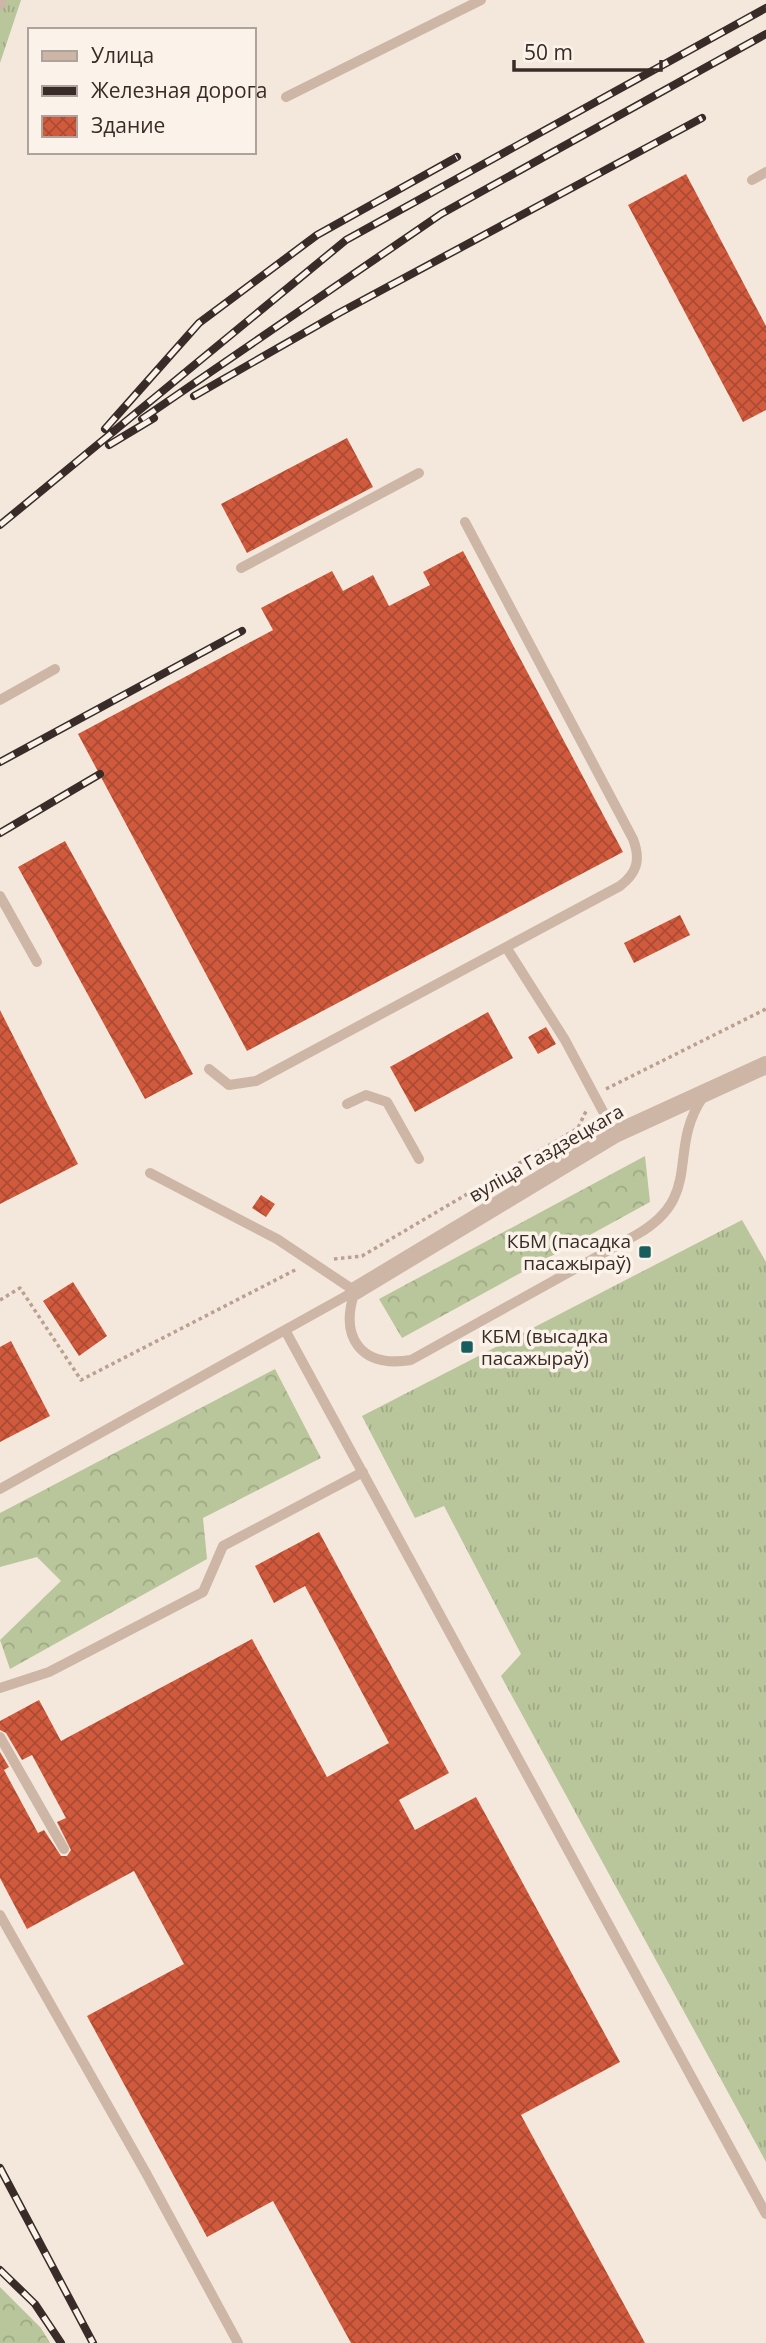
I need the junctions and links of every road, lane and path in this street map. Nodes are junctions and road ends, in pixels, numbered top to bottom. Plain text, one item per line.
1 (481, 0) edge
2 (286, 97) dead end
3 (766, 172) edge
4 (752, 180) dead end
5 (419, 473) dead end
6 (465, 522) dead end
7 (241, 568) dead end
8 (55, 669) dead end
9 (0, 700) edge
10 (0, 896) edge
11 (506, 947) junction
12 (37, 962) dead end
13 (766, 1009) edge
14 (766, 1065) edge
15 (208, 1069) dead end
16 (708, 1090) junction
17 (594, 1095) junction
18 (347, 1104) dead end
19 (615, 1134) junction
20 (419, 1159) dead end
21 (150, 1173) dead end
22 (311, 1261) junction
23 (355, 1291) junction
24 (0, 1300) edge
25 (285, 1330) junction
26 (362, 1472) junction
27 (0, 1489) edge
28 (0, 1688) edge
29 (0, 1737) edge
30 (64, 1849) dead end
31 (0, 1915) edge
32 (766, 2214) edge
33 (238, 2343) edge

1 - 2 lane
3 - 4 lane
5 - 7 lane
6 - 11 lane
8 - 9 lane
10 - 12 lane
11 - 15 lane
11 - 17 lane
13 - 17 path
14 - 16 street, вуліца Газдзецкага
16 - 19 street, вуліца Газдзецкага
16 - 23 lane
17 - 19 lane
17 - 22 path
18 - 20 lane
19 - 23 street, вуліца Газдзецкага
21 - 22 lane
22 - 23 lane
22 - 24 path
23 - 25 lane
25 - 26 lane
25 - 27 lane
26 - 28 lane
26 - 32 lane
29 - 30 lane
31 - 33 lane

